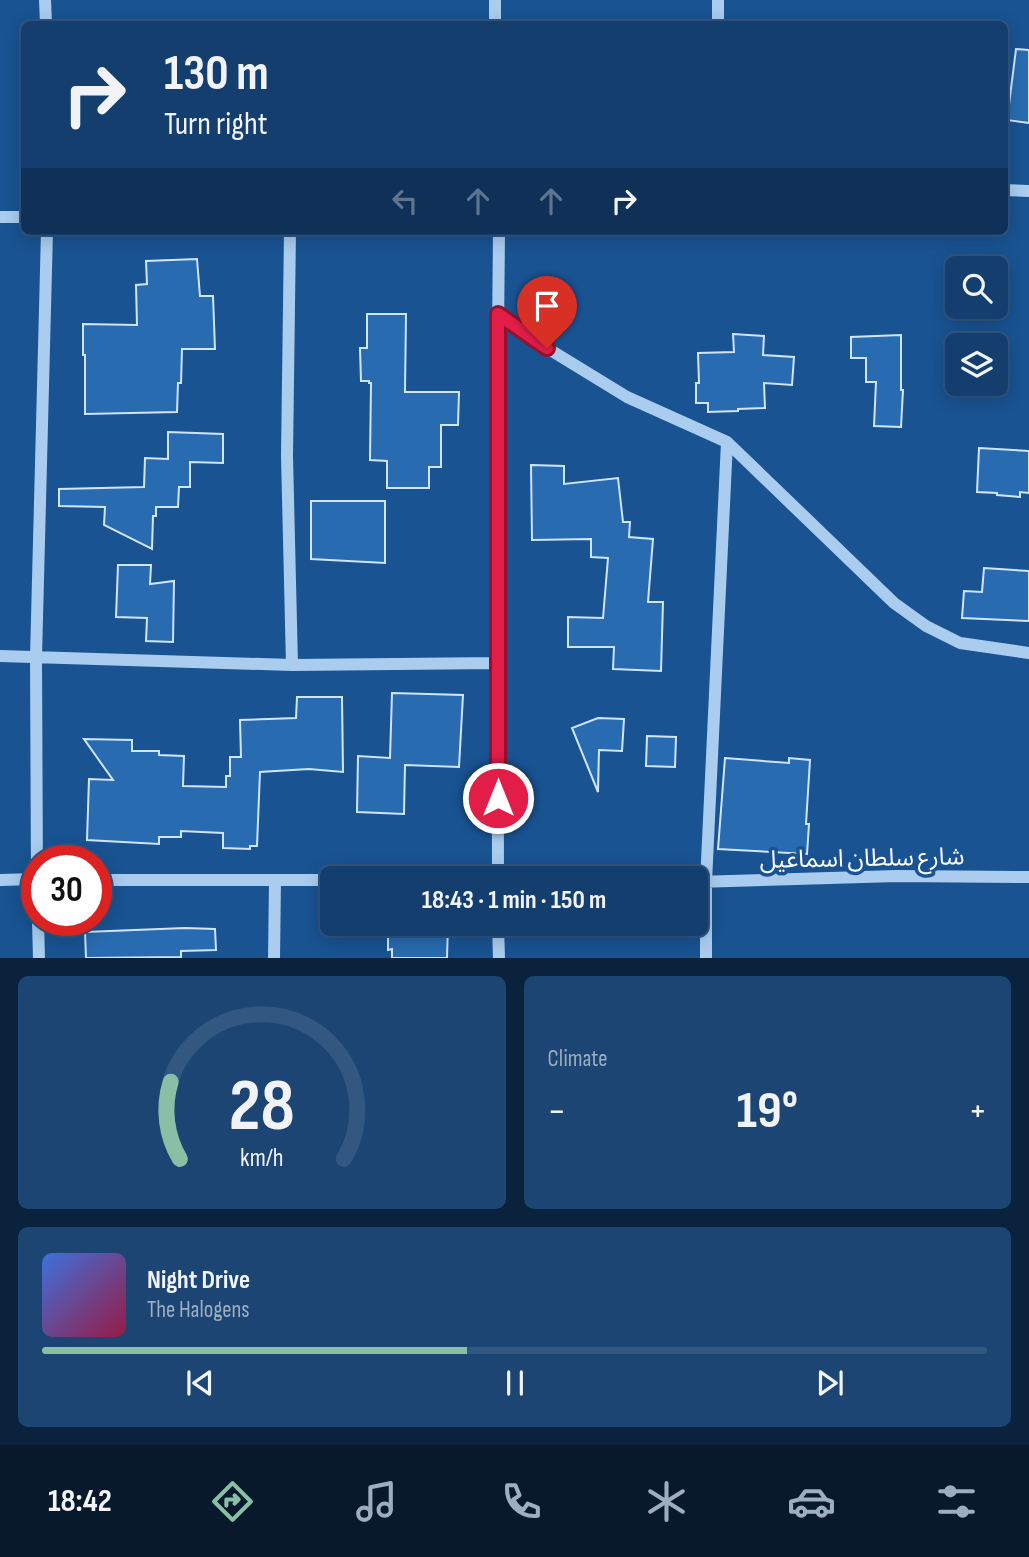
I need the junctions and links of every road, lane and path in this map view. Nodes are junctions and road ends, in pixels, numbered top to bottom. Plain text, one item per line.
1 (45, 0) edge
2 (495, 0) edge
3 (719, 0) edge
4 (46, 21) edge
5 (495, 21) edge
6 (718, 21) edge
7 (1008, 190) edge
8 (1029, 191) edge
9 (0, 217) edge
10 (21, 217) edge
11 (47, 235) edge
12 (290, 235) edge
13 (499, 235) edge
14 (498, 314) junction
15 (727, 442) junction
16 (1029, 653) edge
17 (0, 656) edge
18 (36, 657) junction
19 (498, 663) junction
20 (292, 665) junction
21 (37, 845) edge
22 (498, 866) edge
23 (702, 866) edge
24 (1029, 877) edge
25 (0, 880) edge
26 (112, 880) edge
27 (275, 880) junction
28 (320, 880) edge
29 (21, 881) edge
30 (708, 882) edge
31 (38, 936) edge
32 (498, 936) edge
33 (705, 936) edge
34 (39, 958) edge
35 (274, 958) edge
36 (499, 958) edge
37 (706, 958) edge

1 - 4 street
2 - 5 street
3 - 6 street
7 - 8 street
9 - 10 street
11 - 18 street
12 - 20 street
13 - 14 street
14 - 15 street
14 - 19 street
15 - 16 street
15 - 23 street
17 - 18 street
18 - 20 street
18 - 21 street
19 - 20 street
19 - 22 street
24 - 30 street, شارع سلطان اسماعيل
25 - 29 street
26 - 27 street
27 - 28 street
27 - 35 street
31 - 34 street
32 - 36 street
33 - 37 street

